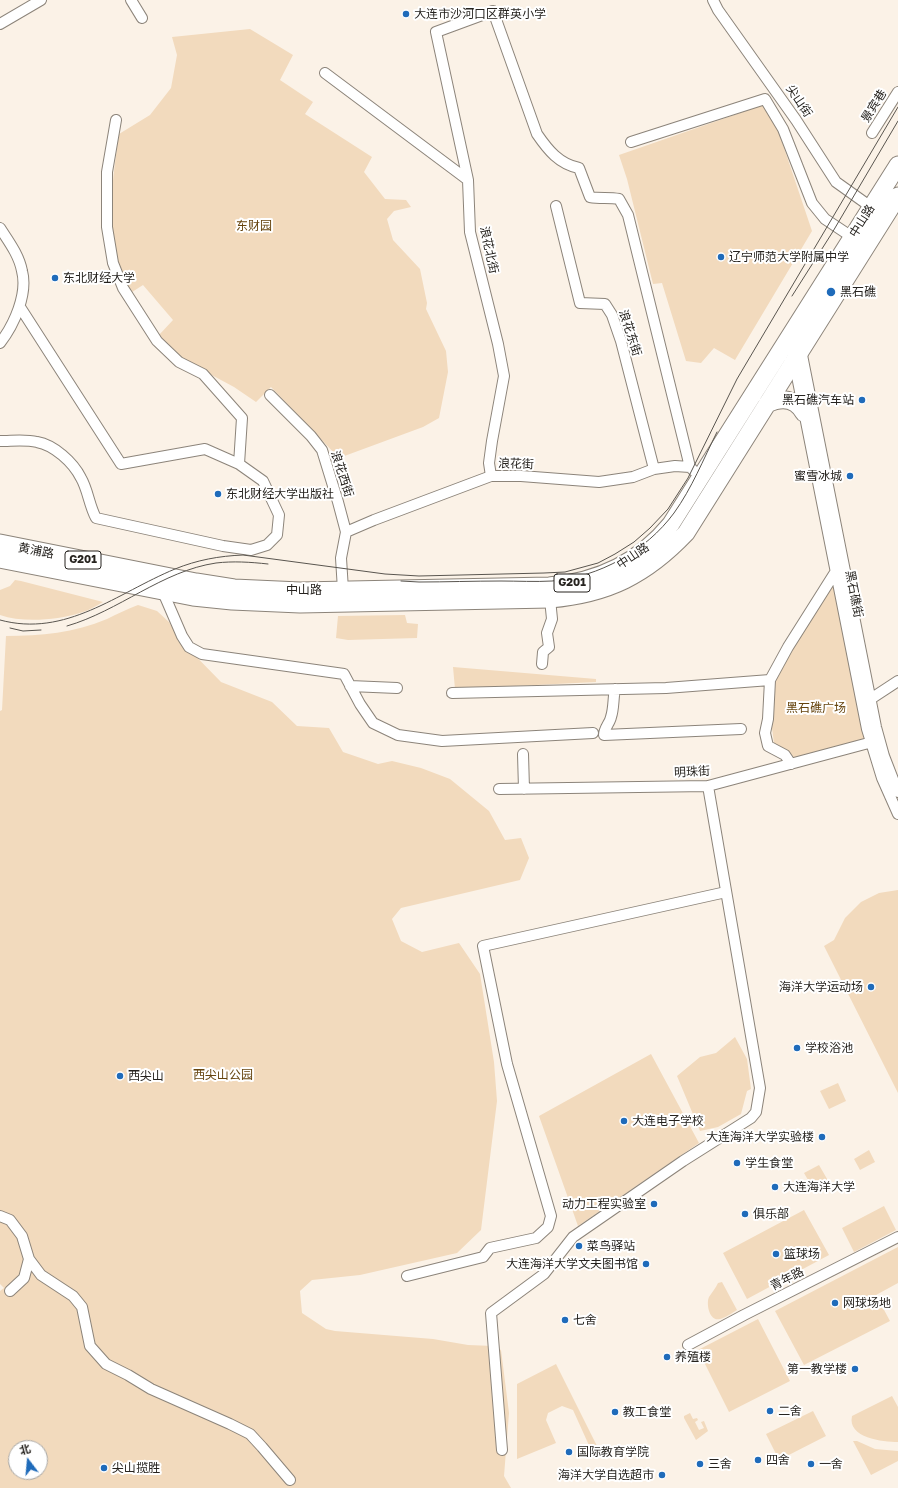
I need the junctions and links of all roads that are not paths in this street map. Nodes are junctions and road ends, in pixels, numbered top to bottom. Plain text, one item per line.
1 (39, 0) edge
2 (131, 0) edge
3 (713, 0) edge
4 (142, 18) dead end
5 (0, 24) edge
6 (325, 73) dead end
7 (898, 92) edge
8 (116, 120) dead end
9 (872, 133) dead end
10 (631, 142) dead end
11 (898, 165) edge
12 (468, 180) junction
13 (898, 196) edge
14 (556, 206) dead end
15 (872, 207) junction
16 (0, 228) edge
17 (852, 237) junction
18 (825, 280) junction
19 (20, 307) junction
20 (0, 343) edge
21 (794, 365) junction
22 (760, 383) junction
23 (810, 393) junction
24 (270, 395) dead end
25 (767, 404) junction
26 (804, 412) junction
27 (0, 441) edge
28 (239, 464) junction
29 (654, 469) junction
30 (695, 472) junction
31 (491, 476) junction
32 (346, 532) junction
33 (0, 544) edge
34 (0, 559) edge
35 (836, 571) junction
36 (165, 584) junction
37 (343, 590) junction
38 (550, 599) junction
39 (542, 664) dead end
40 (770, 680) junction
41 (898, 681) edge
42 (350, 686) junction
43 (397, 688) dead end
44 (614, 690) junction
45 (452, 693) dead end
46 (866, 702) junction
47 (741, 729) dead end
48 (592, 733) dead end
49 (875, 741) junction
50 (523, 754) dead end
51 (791, 764) junction
52 (708, 786) junction
53 (499, 789) dead end
54 (524, 789) junction
55 (898, 792) edge
56 (898, 814) edge
57 (726, 892) junction
58 (0, 1216) edge
59 (898, 1237) edge
60 (29, 1260) junction
61 (407, 1276) dead end
62 (10, 1291) dead end
63 (688, 1345) dead end
64 (502, 1450) dead end
65 (290, 1480) dead end

1 - 5 street
2 - 4 street
3 - 15 street, 尖山街
6 - 12 street
7 - 9 street, 景宾巷
8 - 28 street
10 - 17 street
11 - 15 highway, 中山路 / G201
12 - 30 street, 浪花北街
12 - 31 street, 浪花北街
13 - 21 highway, 中山路 / G201
14 - 29 street, 浪花东街
15 - 17 highway, 中山路 / G201
16 - 19 street
17 - 18 highway, 中山路 / G201
18 - 21 highway
18 - 22 highway, 中山路 / G201
19 - 20 street
19 - 28 street
21 - 22 street
21 - 23 street, 黑石礁街
21 - 23 street, 黑石礁街
21 - 25 highway, 中山路 / G201
21 - 26 street, 黑石礁街
22 - 30 highway, 中山路 / G201
23 - 46 street, 黑石礁街
24 - 32 street, 浪花西街
25 - 26 highway
25 - 38 highway, 中山路 / G201
26 - 35 street, 黑石礁街
27 - 28 street
29 - 30 street, 浪花街
29 - 31 street, 浪花街
30 - 37 highway, 中山路 / G201
31 - 32 street, 浪花街
32 - 37 street
33 - 36 highway, 黄浦路 / G201
34 - 36 highway, 黄浦路 / G201
35 - 40 street
35 - 46 street, 黑石礁街
36 - 37 highway, 中山路 / G201
36 - 38 highway, 中山路 / G201
36 - 42 street
38 - 39 street
40 - 44 street
40 - 51 street
41 - 46 street
42 - 43 street
42 - 48 street
44 - 45 street
44 - 47 street
46 - 49 street, 黑石礁街
49 - 51 street, 明珠街
49 - 55 street, 黑石礁街
49 - 56 street, 黑石礁街
50 - 54 street
51 - 52 street, 明珠街
52 - 54 street, 明珠街
52 - 57 street
53 - 54 street, 明珠街
57 - 61 street
57 - 64 street
58 - 60 street
59 - 63 street, 青年路
60 - 62 street
60 - 65 street

